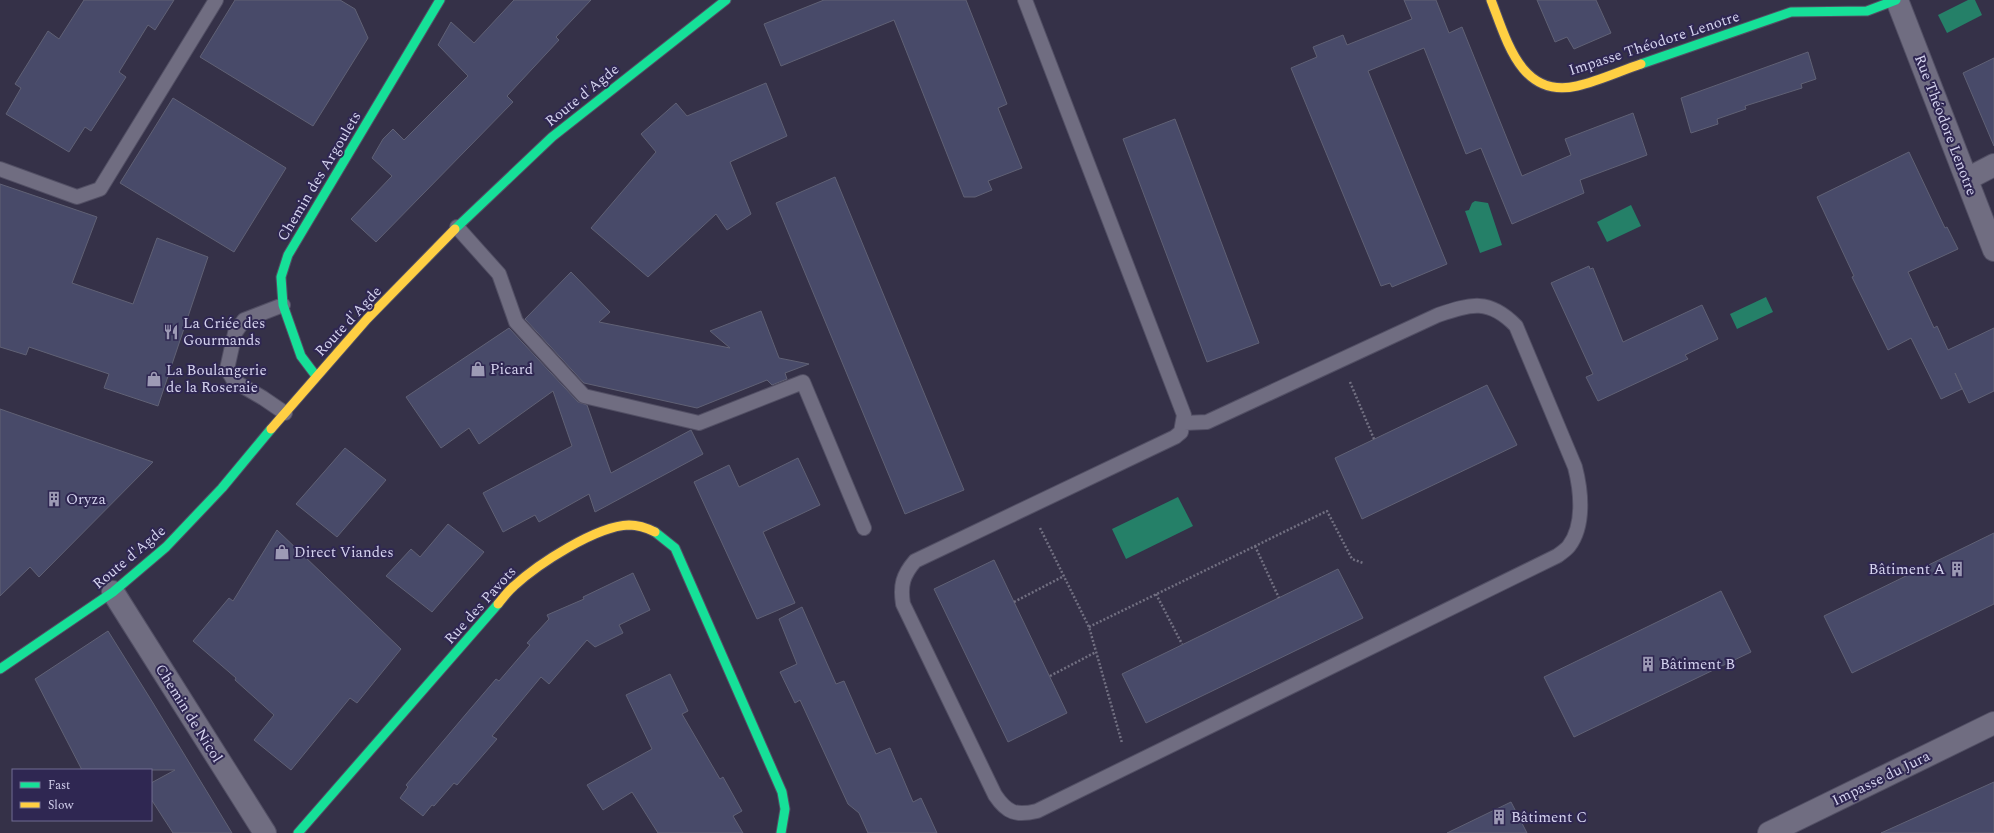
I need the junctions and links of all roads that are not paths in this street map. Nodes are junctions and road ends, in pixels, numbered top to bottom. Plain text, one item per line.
1 (216, 0) edge
2 (726, 0) edge
3 (1025, 0) edge
4 (1491, 0) edge
5 (1897, 0) edge
6 (434, 2) edge
7 (1994, 166) edge
8 (0, 169) edge
9 (1967, 179) junction
10 (457, 227) junction
11 (1994, 250) edge
12 (283, 305) junction
13 (316, 376) junction
14 (285, 413) junction
15 (1184, 423) junction
16 (864, 528) dead end
17 (113, 592) junction
18 (0, 669) edge
19 (1994, 723) edge
20 (265, 833) edge
21 (298, 833) edge
22 (781, 833) edge
23 (1769, 833) edge

1 - 8 lane
2 - 10 street, Route d'Agde
3 - 15 lane
4 - 5 street, Impasse Théodore Lenotre
5 - 9 street, Rue Théodore Lenotre
6 - 12 street, Chemin des Argoulets
7 - 9 street
9 - 11 street, Rue Théodore Lenotre
10 - 13 street, Route d'Agde
10 - 16 lane
12 - 13 street, Chemin des Argoulets
12 - 14 lane
13 - 14 street, Route d'Agde
14 - 17 street, Route d'Agde
15 - 15 lane
17 - 18 street, Route d'Agde
17 - 20 street, Chemin de Nicol
19 - 23 street, Impasse du Jura
21 - 22 street, Rue des Pavots

